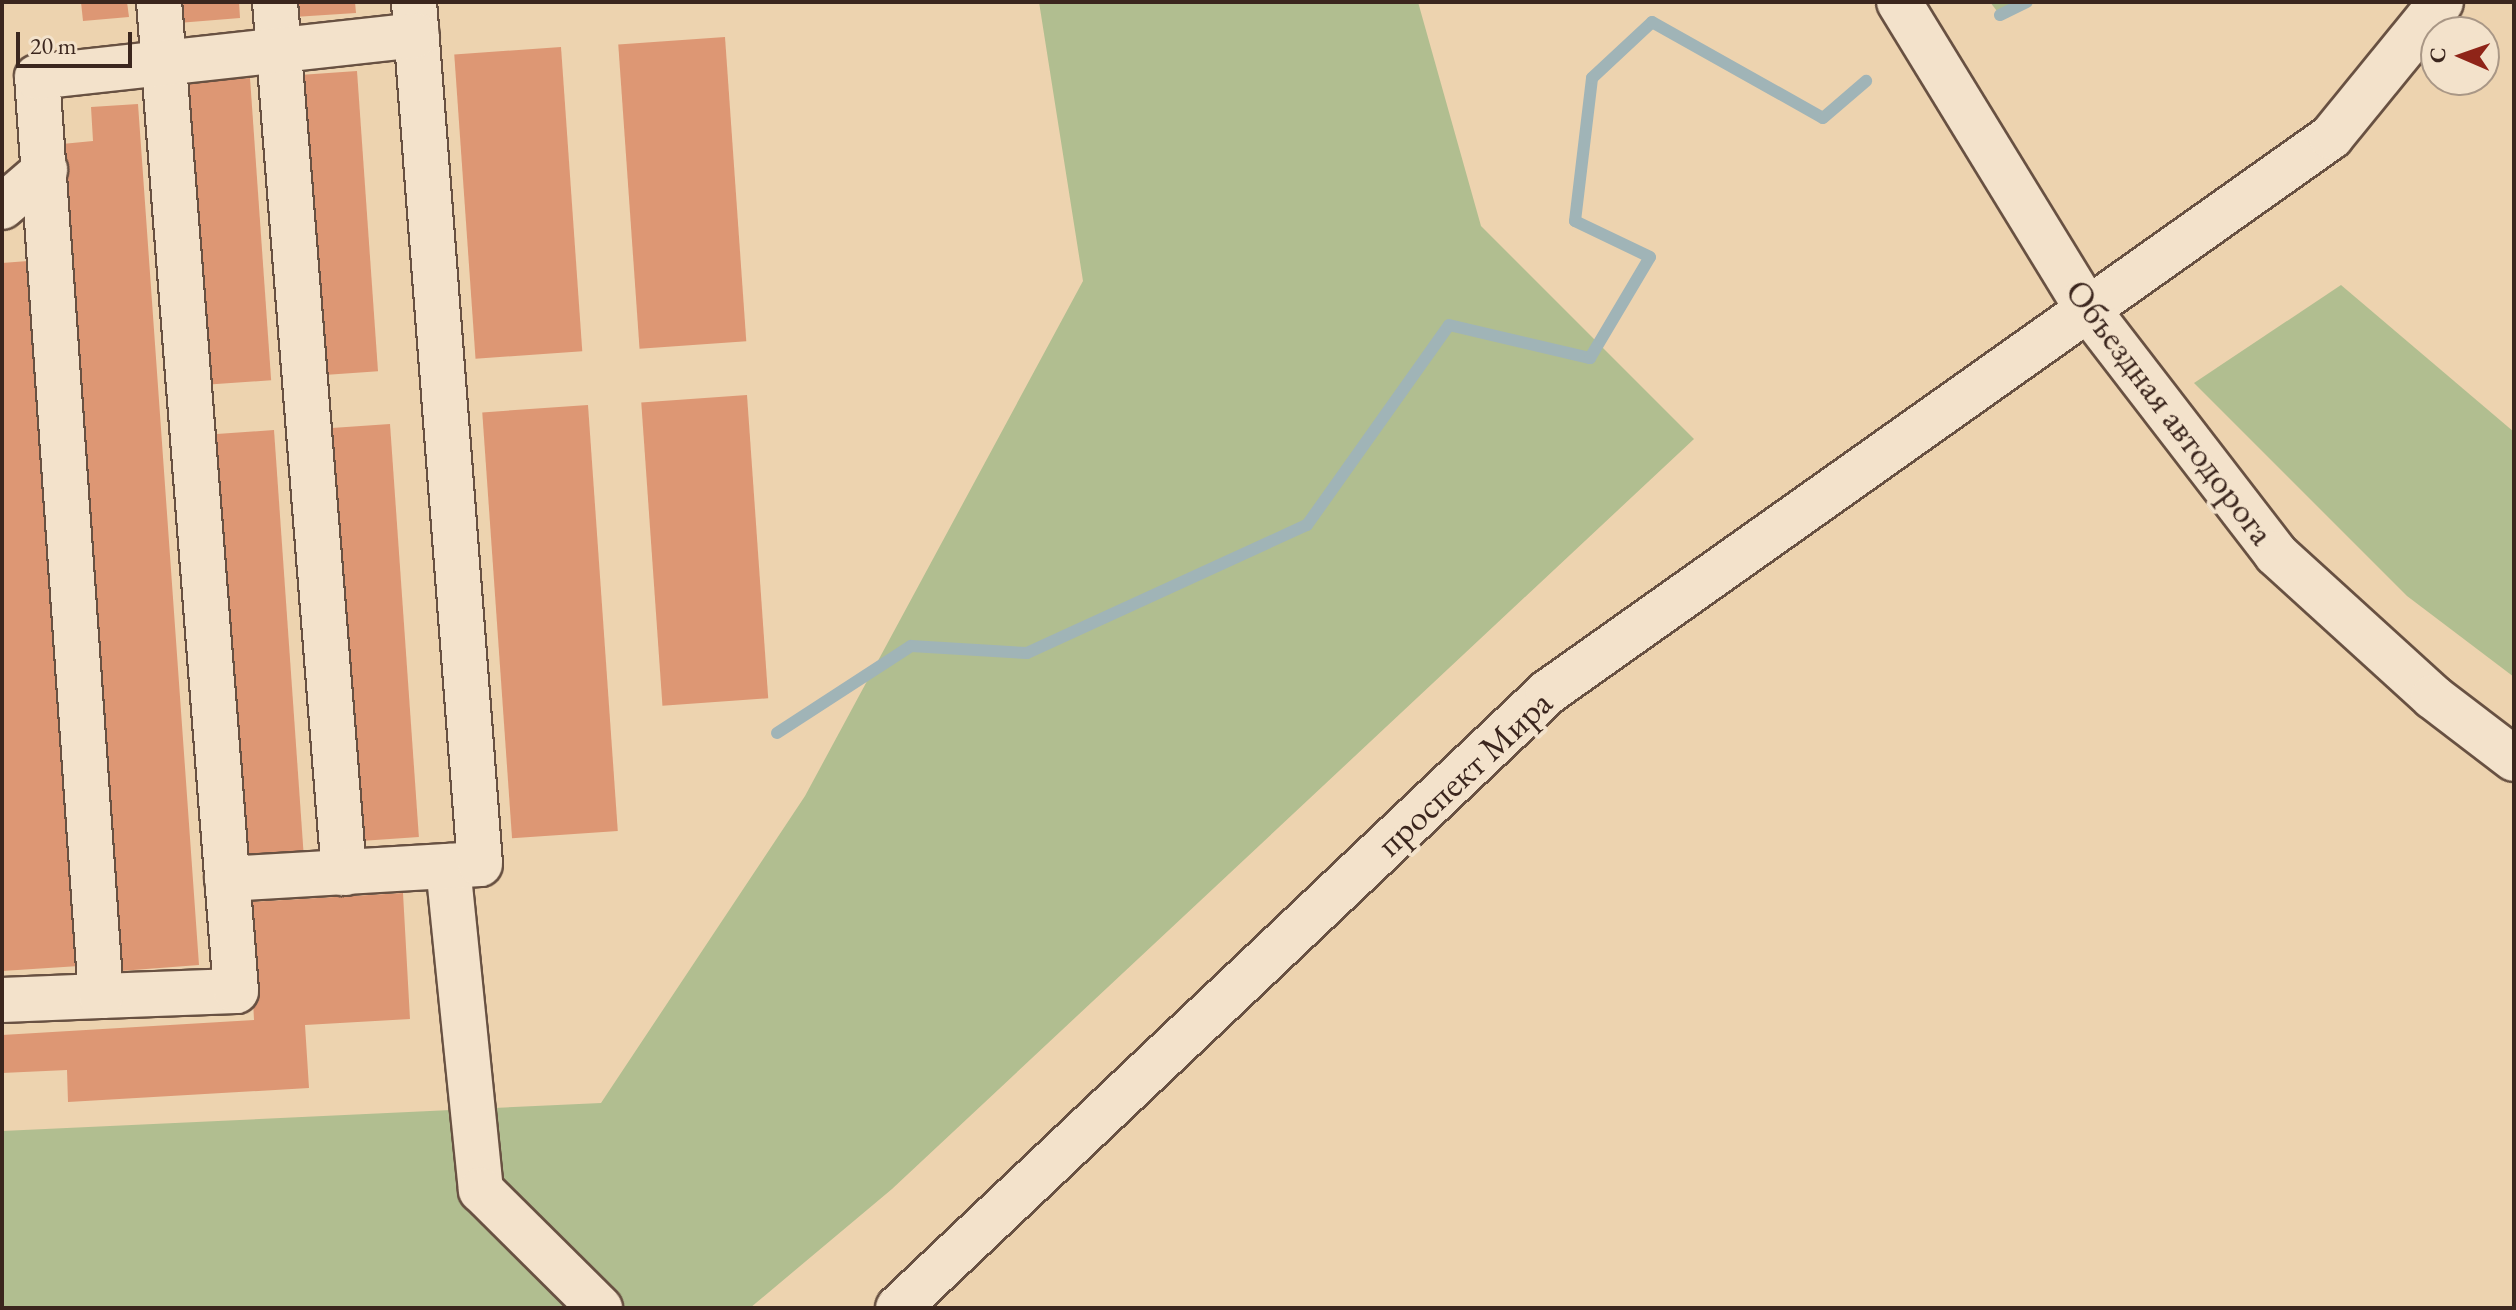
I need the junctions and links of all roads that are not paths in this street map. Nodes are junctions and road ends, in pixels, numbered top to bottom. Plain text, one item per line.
1 (159, 2) edge
2 (275, 2) edge
3 (1899, 2) edge
4 (2441, 2) edge
5 (416, 19) edge
6 (278, 47) junction
7 (164, 60) junction
8 (45, 170) junction
9 (2, 207) edge
10 (2086, 307) junction
11 (2514, 759) edge
12 (448, 866) junction
13 (344, 873) junction
14 (227, 879) junction
15 (101, 996) junction
16 (2, 1000) edge
17 (600, 1308) edge
18 (898, 1308) edge

1 - 7 street
2 - 6 street
3 - 10 street, Объездная автодорога
4 - 10 street, проспект Мира
5 - 6 street
5 - 12 street
6 - 7 street
6 - 13 street
7 - 8 street
7 - 14 street
8 - 9 street
8 - 15 street
10 - 11 street, Объездная автодорога
10 - 18 street, проспект Мира
12 - 13 street
12 - 17 street
13 - 14 street
14 - 15 street
15 - 16 street

